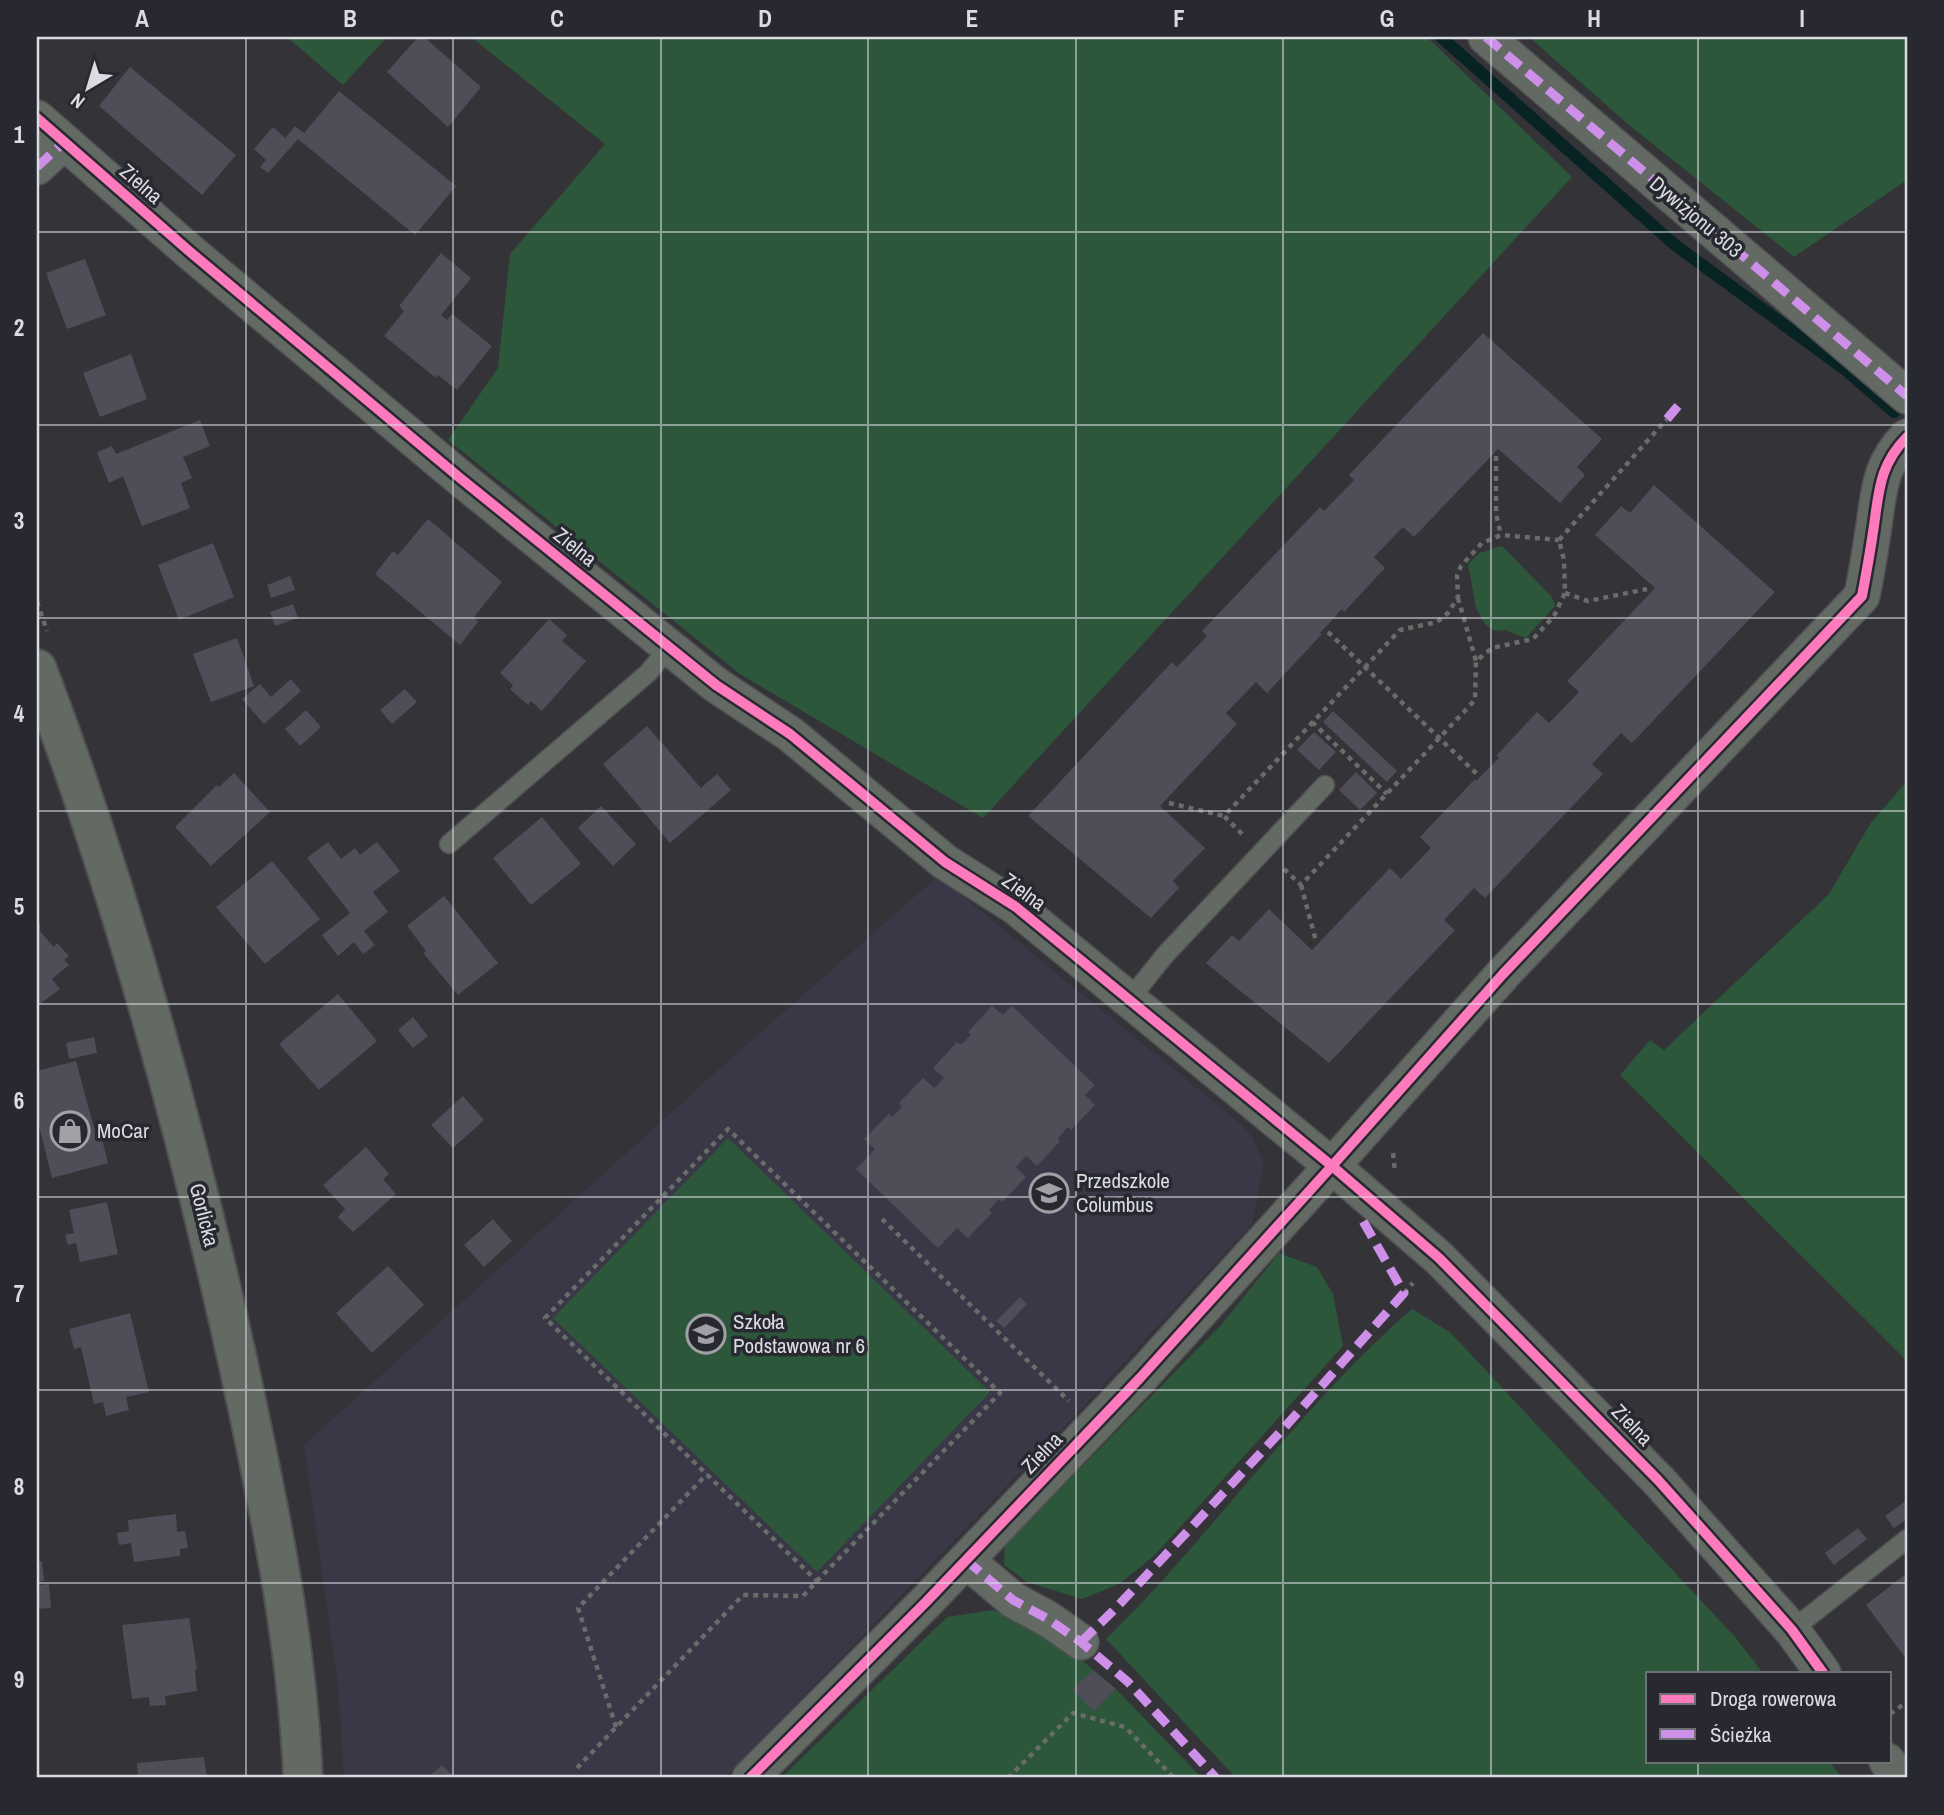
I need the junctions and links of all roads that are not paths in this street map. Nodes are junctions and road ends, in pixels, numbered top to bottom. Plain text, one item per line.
1 (1486, 37) edge
2 (37, 118) edge
3 (63, 143) junction
4 (37, 167) edge
5 (1907, 396) edge
6 (1907, 437) edge
7 (669, 648) junction
8 (37, 668) edge
9 (1325, 786) dead end
10 (449, 844) dead end
11 (1129, 1000) junction
12 (1332, 1166) junction
13 (1907, 1539) edge
14 (966, 1560) junction
15 (1792, 1630) junction
16 (1081, 1642) dead end
17 (1822, 1672) edge
18 (1888, 1762) edge
19 (303, 1778) edge
20 (750, 1778) edge
21 (1900, 1778) edge

1 - 5 street, Dywizjonu 303
2 - 3 street, Zielna
3 - 4 street
3 - 7 street, Zielna
6 - 12 street
7 - 10 lane
7 - 11 street, Zielna
8 - 19 street, Gorlicka
9 - 11 lane
11 - 12 street, Zielna
12 - 14 street, Zielna
12 - 15 street, Zielna
13 - 15 lane
14 - 16 street
14 - 20 street, Zielna
15 - 17 street, Zielna
18 - 21 street

